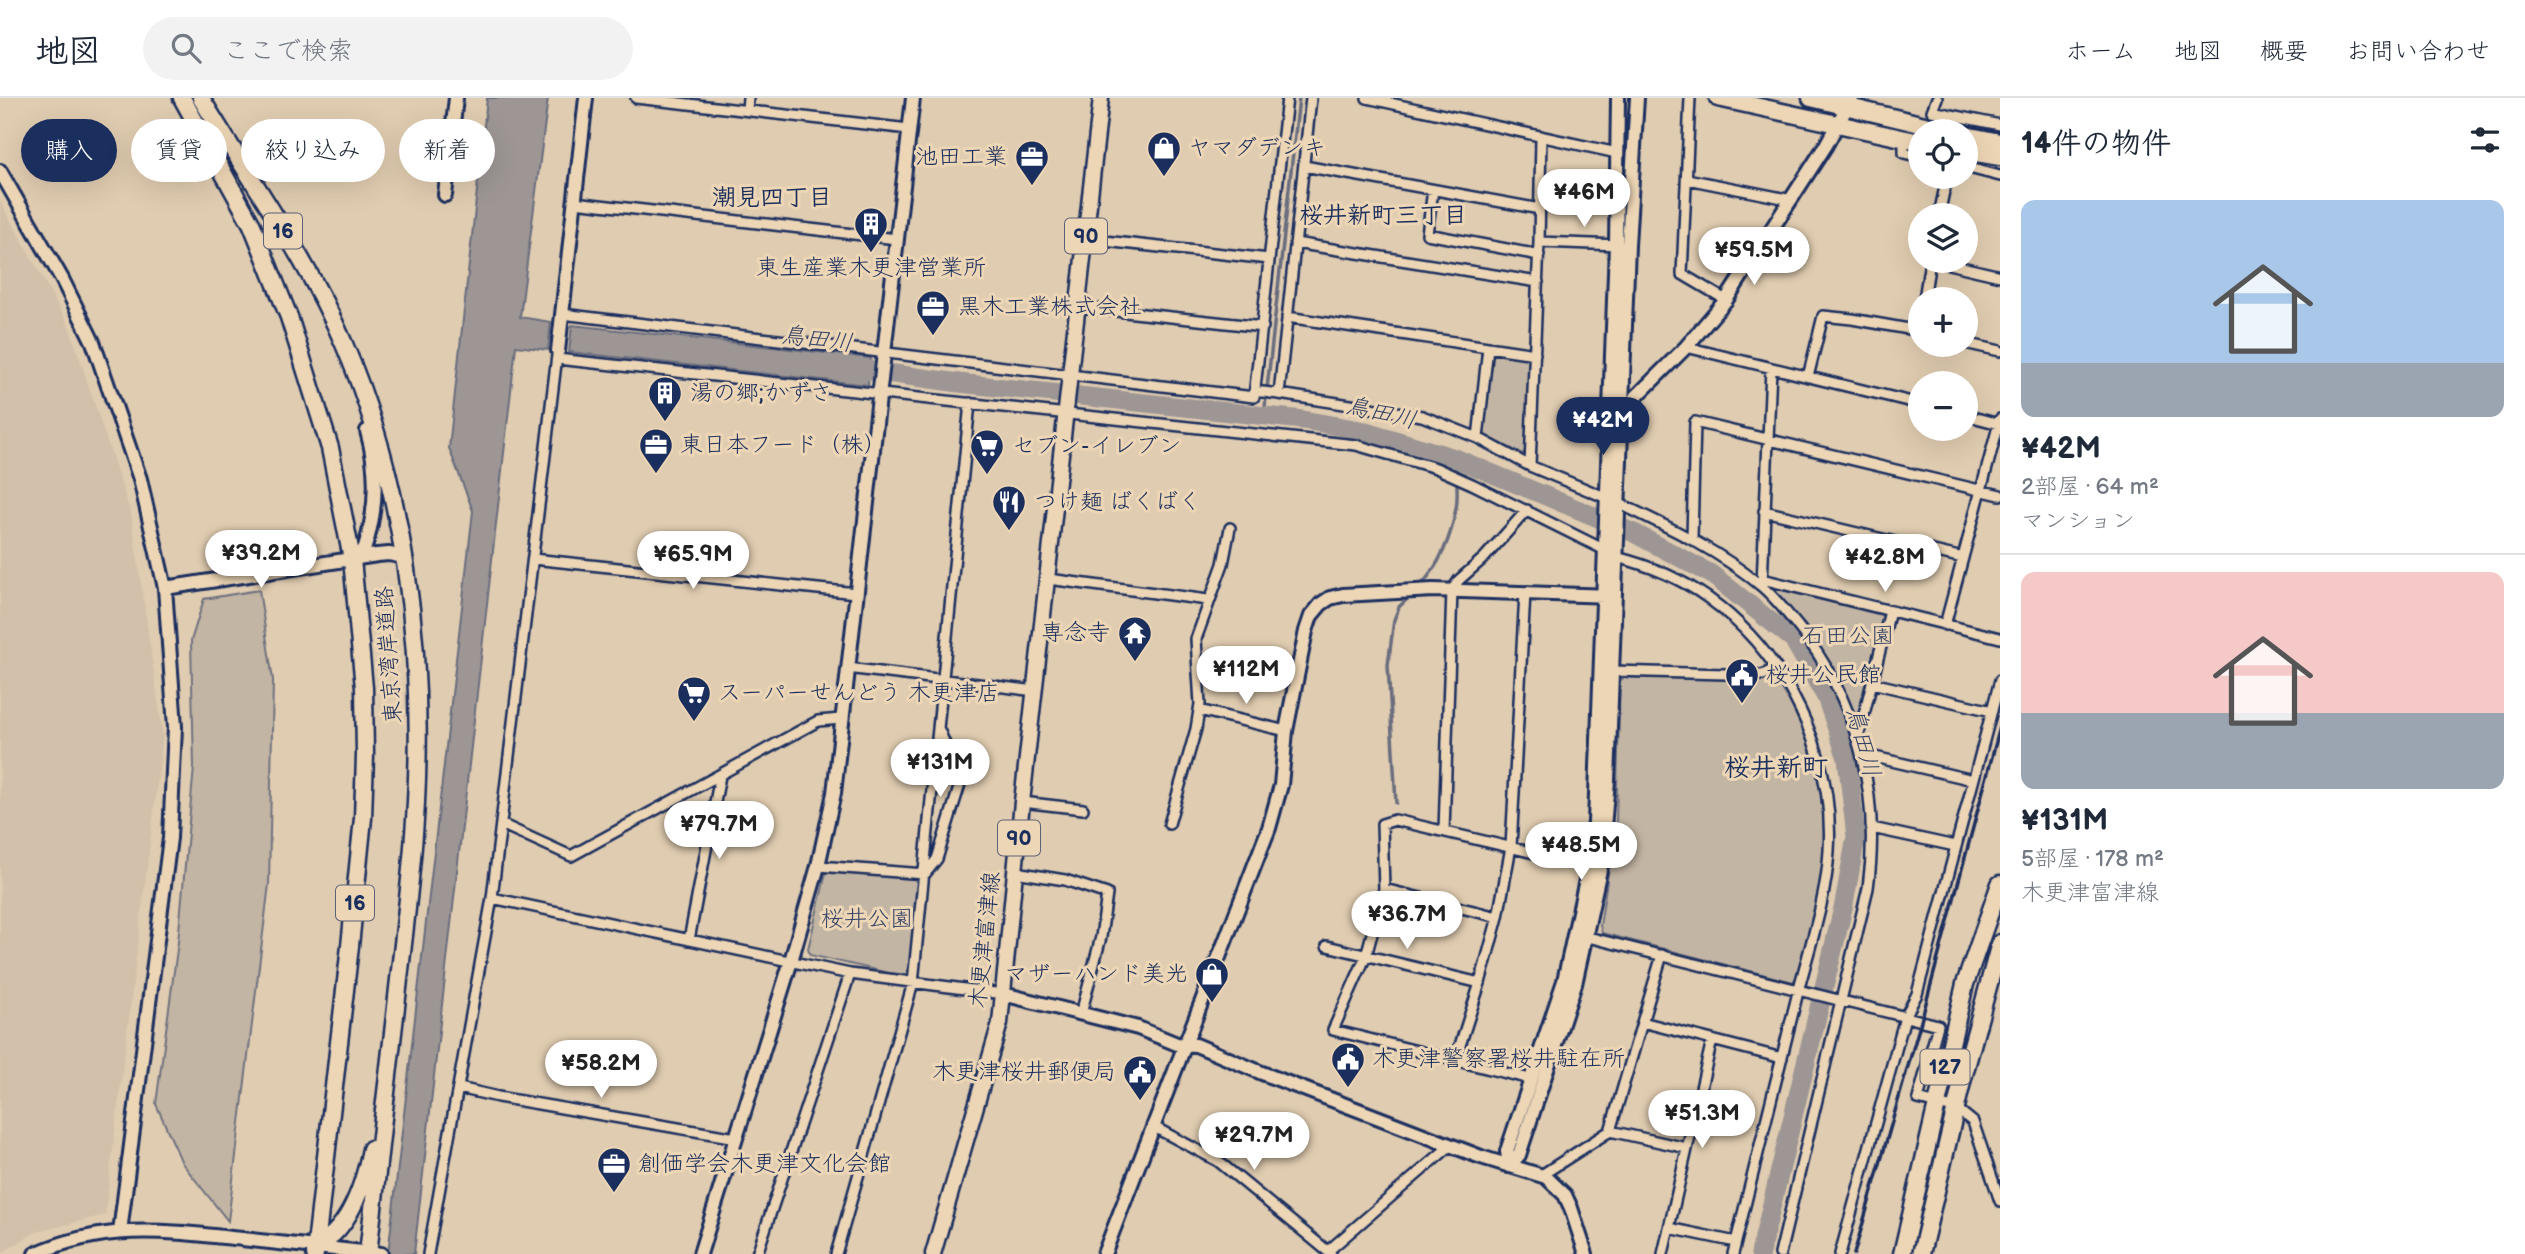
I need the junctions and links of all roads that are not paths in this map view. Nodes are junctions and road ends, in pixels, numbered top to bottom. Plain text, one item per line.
1 (182, 98) edge
2 (201, 98) edge
3 (456, 98) edge
4 (586, 98) edge
5 (636, 98) edge
6 (748, 98) edge
7 (913, 98) edge
8 (1101, 98) edge
9 (1287, 98) edge
10 (1311, 98) edge
11 (1367, 98) edge
12 (1618, 98) edge
13 (1637, 98) edge
14 (1690, 98) edge
15 (1718, 98) edge
16 (1811, 98) edge
17 (1937, 98) edge
18 (1849, 102) edge
19 (747, 110) junction
20 (1908, 119) edge
21 (1837, 124) junction
22 (2000, 125) edge
23 (909, 129) junction
24 (1541, 136) junction
25 (1978, 138) edge
26 (1908, 140) edge
27 (2000, 142) edge
28 (1617, 153) junction
29 (1978, 154) edge
30 (2000, 158) edge
31 (1304, 166) junction
32 (1978, 170) edge
33 (0, 171) edge
34 (2000, 176) edge
35 (1687, 179) junction
36 (1433, 190) junction
37 (445, 195) dead end
38 (1791, 200) junction
39 (574, 202) junction
40 (1540, 209) junction
41 (897, 239) junction
42 (1086, 239) junction
43 (1539, 242) junction
44 (1295, 243) junction
45 (1622, 245) junction
46 (1539, 255) junction
47 (1269, 259) junction
48 (1978, 271) edge
49 (2000, 276) edge
50 (1538, 282) junction
51 (1726, 300) junction
52 (1079, 307) junction
53 (1287, 317) junction
54 (561, 318) junction
55 (1908, 326) edge
56 (1263, 327) junction
57 (1978, 345) edge
58 (1686, 346) junction
59 (1488, 347) junction
60 (2000, 351) edge
61 (884, 352) junction
62 (1535, 354) junction
63 (557, 355) junction
64 (1771, 368) junction
65 (354, 370) junction
66 (1071, 374) junction
67 (1808, 377) junction
68 (1255, 391) junction
69 (879, 393) junction
70 (1279, 394) junction
71 (1908, 401) edge
72 (971, 403) junction
73 (1067, 413) junction
74 (1616, 413) junction
75 (1978, 418) edge
76 (1999, 422) edge
77 (1478, 438) junction
78 (1766, 439) junction
79 (1530, 466) junction
80 (1981, 491) junction
81 (2000, 495) edge
82 (1612, 501) junction
83 (1527, 510) junction
84 (1764, 511) junction
85 (1230, 528) dead end
86 (1692, 538) junction
87 (1610, 553) junction
88 (404, 558) junction
89 (1963, 558) junction
90 (352, 559) junction
91 (533, 559) junction
92 (1048, 579) junction
93 (1762, 583) junction
94 (165, 588) junction
95 (1452, 590) junction
96 (856, 593) junction
97 (1525, 593) junction
98 (1609, 596) junction
99 (1208, 600) junction
100 (1890, 611) junction
101 (1945, 625) junction
102 (2000, 638) edge
103 (847, 668) junction
104 (1776, 668) junction
105 (1612, 671) junction
106 (942, 679) junction
107 (2000, 680) edge
108 (1872, 683) junction
109 (1035, 691) junction
110 (1199, 710) junction
111 (1992, 712) junction
112 (841, 719) junction
113 (937, 727) junction
114 (1286, 731) junction
115 (1857, 739) junction
116 (1862, 754) junction
117 (720, 776) junction
118 (1973, 780) junction
119 (1022, 802) junction
120 (1083, 809) dead end
121 (501, 824) junction
122 (1169, 824) dead end
123 (1872, 828) junction
124 (1444, 831) junction
125 (1955, 846) junction
126 (1511, 848) junction
127 (818, 866) junction
128 (1589, 866) junction
129 (1015, 873) junction
130 (925, 874) junction
131 (2000, 884) edge
132 (1384, 889) junction
133 (492, 898) junction
134 (1498, 917) junction
135 (1581, 935) junction
136 (689, 940) junction
137 (2000, 943) edge
138 (1327, 946) dead end
139 (1662, 956) junction
140 (1366, 957) junction
141 (791, 961) junction
142 (850, 974) junction
143 (913, 983) junction
144 (1480, 983) junction
145 (1803, 990) junction
146 (1003, 994) junction
147 (1842, 1000) junction
148 (1081, 1014) junction
149 (1905, 1017) junction
150 (1642, 1022) junction
151 (1712, 1040) junction
152 (1185, 1044) junction
153 (1782, 1058) junction
154 (389, 1061) junction
155 (1455, 1061) junction
156 (1530, 1079) junction
157 (459, 1088) junction
158 (1936, 1104) junction
159 (1957, 1109) junction
160 (1154, 1127) junction
161 (1610, 1131) junction
162 (736, 1138) junction
163 (1451, 1145) junction
164 (1687, 1148) junction
165 (1509, 1166) junction
166 (1540, 1176) junction
167 (2000, 1201) edge
168 (1669, 1228) junction
169 (120, 1232) junction
170 (1737, 1242) junction
171 (316, 1250) edge
172 (1329, 1253) edge
173 (35, 1254) edge
174 (371, 1254) edge
175 (428, 1254) edge
176 (700, 1254) edge
177 (757, 1254) edge
178 (836, 1254) edge
179 (933, 1254) edge
180 (1104, 1254) edge
181 (1586, 1254) edge
182 (1663, 1254) edge
183 (1734, 1254) edge
184 (1780, 1254) edge
185 (1840, 1254) edge
186 (1902, 1254) edge
187 (1921, 1254) edge

1 - 90 highway, 東京湾岸道路 / 16
2 - 65 highway, 東京湾岸道路 / 16
3 - 37 street
4 - 39 street
5 - 19 street
6 - 19 street
7 - 23 street
8 - 42 main road, 90
9 - 47 street
10 - 31 street
11 - 24 street
12 - 28 street
13 - 45 street
14 - 35 street
15 - 21 highway
16 - 18 highway
17 - 22 street
18 - 20 highway
18 - 21 street
19 - 23 street
21 - 26 highway
21 - 38 street
23 - 41 street
24 - 28 street
24 - 40 street
25 - 27 highway
28 - 45 street
29 - 30 highway
31 - 36 street
31 - 44 street
32 - 34 street
33 - 94 street
35 - 38 street
35 - 51 street
36 - 40 street
36 - 46 street
38 - 51 street
39 - 41 street
39 - 54 street
40 - 43 street
41 - 61 street
42 - 47 street
42 - 52 main road, 90
43 - 45 street
43 - 46 street
44 - 50 street
44 - 53 street
45 - 74 street
46 - 50 street
47 - 56 street
48 - 49 street
50 - 62 street
51 - 58 street
52 - 56 street
52 - 66 main road, 90
53 - 59 street
53 - 70 street
54 - 61 street
54 - 63 street
55 - 67 street
56 - 68 street
57 - 60 street
58 - 64 street
58 - 74 street
59 - 62 street
59 - 77 street
61 - 66 street
61 - 69 street
62 - 79 street
63 - 69 street
63 - 91 street
64 - 67 street
64 - 78 street
65 - 88 highway, 東京湾岸道路 / 16
65 - 90 street
66 - 68 street
66 - 73 main road, 90
67 - 71 street
68 - 70 street
69 - 72 street
69 - 96 street
70 - 77 street
72 - 73 street
72 - 106 street
73 - 83 street
73 - 92 main road, 木更津富津線 / 90
74 - 82 street
75 - 76 street
76 - 80 street
77 - 79 street
78 - 80 street
78 - 84 street
78 - 86 street
79 - 82 street
80 - 81 street
80 - 89 street
82 - 86 street
82 - 87 street
83 - 87 street
83 - 95 street
84 - 89 street
84 - 93 street
85 - 99 street
86 - 93 street
87 - 98 street
87 - 104 street
88 - 90 street
88 - 154 highway, 東京湾岸道路 / 16
89 - 101 street
90 - 94 street
90 - 171 highway, 東京湾岸道路 / 16
91 - 96 street
91 - 121 street
92 - 99 street
92 - 109 main road, 木更津富津線 / 90
93 - 100 street
93 - 115 street
94 - 169 street
95 - 97 street
95 - 114 street
95 - 124 street
96 - 103 street
97 - 98 street
97 - 126 street
98 - 105 street
98 - 128 street
99 - 110 street
100 - 101 street
100 - 108 street
101 - 102 street
103 - 106 street
103 - 112 street
104 - 105 street
104 - 145 street
105 - 135 street
106 - 109 street
106 - 113 street
107 - 111 street
108 - 111 street
108 - 115 street
109 - 119 main road, 木更津富津線 / 90
110 - 114 street
110 - 122 street
111 - 118 street
112 - 117 street
112 - 127 street
113 - 130 street
113 - 130 street
114 - 152 street
115 - 116 street
116 - 118 street
116 - 123 street
117 - 121 street
117 - 136 street
118 - 125 street
119 - 120 street
119 - 129 main road, 木更津富津線 / 90
121 - 133 street
123 - 125 street
123 - 147 street
124 - 126 street
124 - 132 street
125 - 149 street
126 - 128 street
126 - 134 street
127 - 130 street
127 - 141 street
128 - 135 street
129 - 146 main road, 木更津富津線 / 90
129 - 148 street
130 - 143 street
131 - 158 highway, 127
132 - 134 street
132 - 140 street
133 - 136 street
133 - 157 street
134 - 144 street
135 - 139 street
135 - 156 street
135 - 165 street
136 - 141 street
137 - 159 highway, 127
138 - 140 street
139 - 145 street
139 - 150 street
140 - 144 street
140 - 155 street
141 - 142 street
141 - 162 street
142 - 143 street
142 - 177 street
143 - 146 street
143 - 178 street
144 - 155 street
145 - 147 street
145 - 153 street
146 - 148 street
146 - 179 main road, 木更津富津線 / 90
147 - 149 street
147 - 184 street
148 - 152 street
149 - 158 street
149 - 185 street
150 - 151 street
150 - 161 street
151 - 153 street
151 - 164 street
152 - 160 street
152 - 163 street
153 - 170 street
154 - 171 highway
154 - 174 highway, 東京湾岸道路 / 16
155 - 156 street
156 - 165 street
157 - 162 street
157 - 175 street
158 - 159 street
158 - 186 highway, 127
159 - 167 street
159 - 187 highway, 127
160 - 172 street
160 - 180 street
161 - 164 street
161 - 166 street
162 - 176 street
163 - 165 street
163 - 172 street
164 - 168 street
165 - 166 street
166 - 181 street
168 - 170 street
168 - 182 street
169 - 171 street
169 - 173 street
170 - 183 street
171 - 174 street

